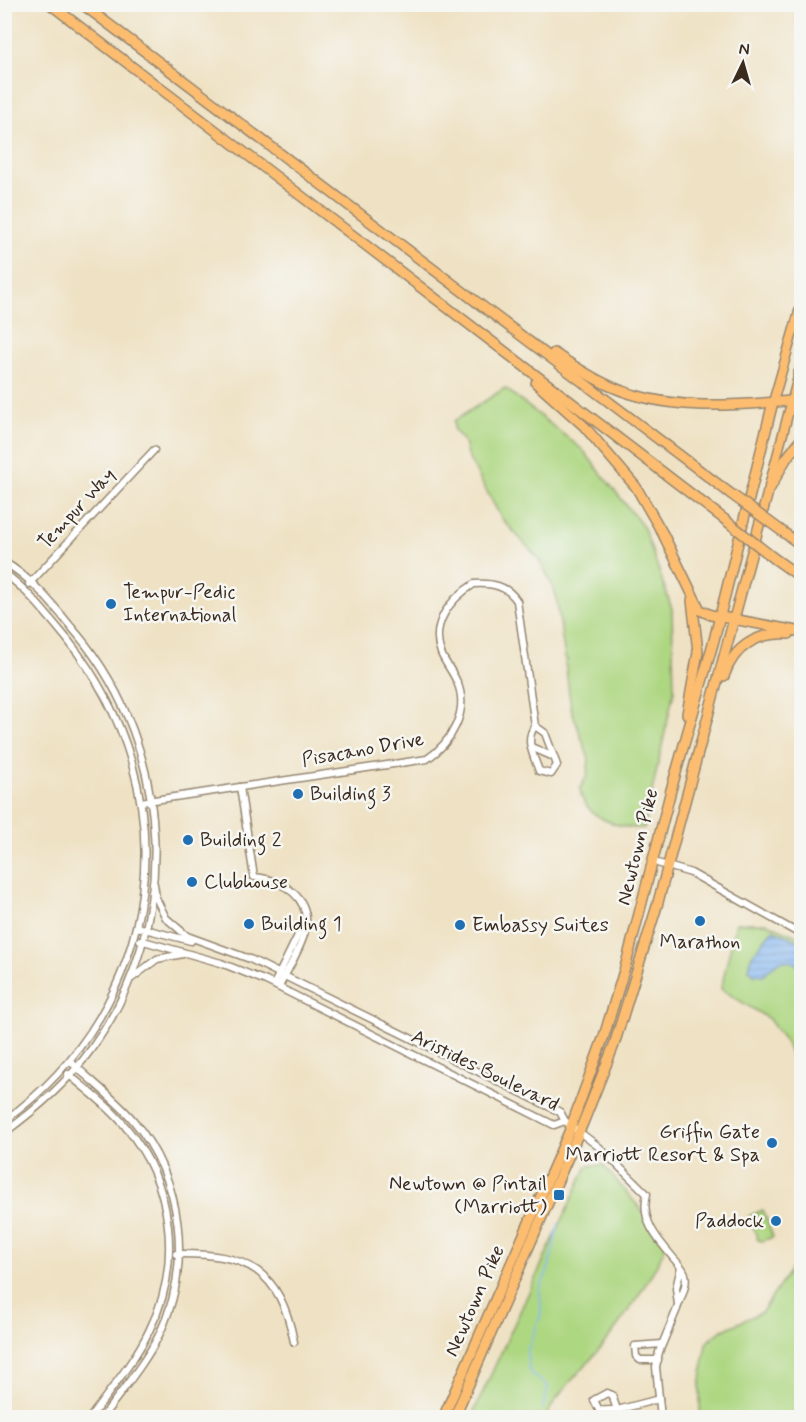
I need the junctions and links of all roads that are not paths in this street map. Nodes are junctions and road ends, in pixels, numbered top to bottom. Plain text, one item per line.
1 (50, 4) edge
2 (82, 4) edge
3 (801, 301) edge
4 (489, 311) junction
5 (490, 341) junction
6 (801, 362) edge
7 (798, 374) junction
8 (801, 391) edge
9 (796, 401) edge
10 (773, 402) junction
11 (801, 438) edge
12 (154, 450) dead end
13 (768, 492) junction
14 (779, 529) junction
15 (801, 539) edge
16 (801, 546) edge
17 (4, 562) edge
18 (4, 573) edge
19 (801, 578) edge
20 (32, 582) junction
21 (24, 589) junction
22 (690, 592) junction
23 (720, 617) junction
24 (734, 619) junction
25 (801, 633) edge
26 (123, 707) junction
27 (113, 712) junction
28 (535, 726) junction
29 (531, 747) junction
30 (699, 750) junction
31 (554, 757) junction
32 (240, 787) junction
33 (671, 790) junction
34 (151, 801) junction
35 (141, 802) junction
36 (654, 862) junction
37 (668, 865) junction
38 (154, 884) junction
39 (137, 927) junction
40 (146, 929) junction
41 (800, 934) dead end
42 (134, 939) junction
43 (143, 941) junction
44 (218, 948) junction
45 (199, 956) junction
46 (282, 974) junction
47 (128, 984) junction
48 (276, 986) junction
49 (70, 1061) junction
50 (77, 1068) junction
51 (63, 1069) junction
52 (70, 1076) junction
53 (4, 1121) edge
54 (572, 1126) junction
55 (4, 1133) edge
56 (179, 1254) junction
57 (169, 1255) junction
58 (294, 1342) dead end
59 (662, 1344) junction
60 (658, 1360) junction
61 (659, 1399) junction
62 (617, 1410) dead end
63 (90, 1418) edge
64 (102, 1418) edge
65 (443, 1418) edge
66 (454, 1418) edge
67 (661, 1418) edge

1 - 5 highway
2 - 4 highway
3 - 10 main road, Newtown Pike
4 - 10 highway
4 - 14 highway, bridge
5 - 19 highway, bridge
5 - 22 highway
6 - 7 main road, Newtown Pike
7 - 8 highway
7 - 9 main road, Newtown Pike
9 - 10 highway
9 - 13 main road, Newtown Pike
10 - 23 highway, Newtown Pike
11 - 13 highway
12 - 20 street, Tempur Way
13 - 24 highway, Newtown Pike
14 - 15 highway
14 - 16 highway
17 - 20 street
18 - 21 street
20 - 21 street, Tempur Way
20 - 26 street
21 - 27 street
22 - 23 highway
22 - 33 highway
23 - 24 highway
23 - 33 highway, Newtown Pike
24 - 25 highway
24 - 30 highway, Newtown Pike
25 - 30 highway
26 - 27 street
26 - 34 street
27 - 35 street
28 - 29 street
28 - 31 street
28 - 32 street, Pisacano Drive
29 - 31 street
29 - 31 street
30 - 37 highway, Newtown Pike
32 - 34 street, Pisacano Drive
32 - 46 street
33 - 36 highway, Newtown Pike
34 - 35 street, Pisacano Drive
34 - 38 street
35 - 39 street
36 - 37 street
36 - 54 highway, Newtown Pike
37 - 41 street
37 - 54 highway, Newtown Pike
38 - 40 street
38 - 44 street, Aristides Boulevard
39 - 40 street, Aristides Boulevard
39 - 42 street
40 - 43 street
40 - 44 street, Aristides Boulevard
42 - 43 street, Aristides Boulevard
42 - 49 street
43 - 45 street, Aristides Boulevard
43 - 47 street
44 - 46 street, Aristides Boulevard
45 - 47 street, Aristides Boulevard
45 - 48 street, Aristides Boulevard
46 - 48 street
46 - 54 street, Aristides Boulevard
47 - 50 street
48 - 54 street, Aristides Boulevard
49 - 50 street
49 - 51 street
50 - 52 street
50 - 56 street
51 - 52 street
51 - 53 street
52 - 55 street
52 - 57 street
54 - 59 street
54 - 65 highway, Newtown Pike
54 - 66 highway, Newtown Pike
56 - 57 street
56 - 58 street
56 - 64 street
57 - 63 street
59 - 60 street
59 - 60 street
60 - 61 street
61 - 62 street
61 - 67 street

